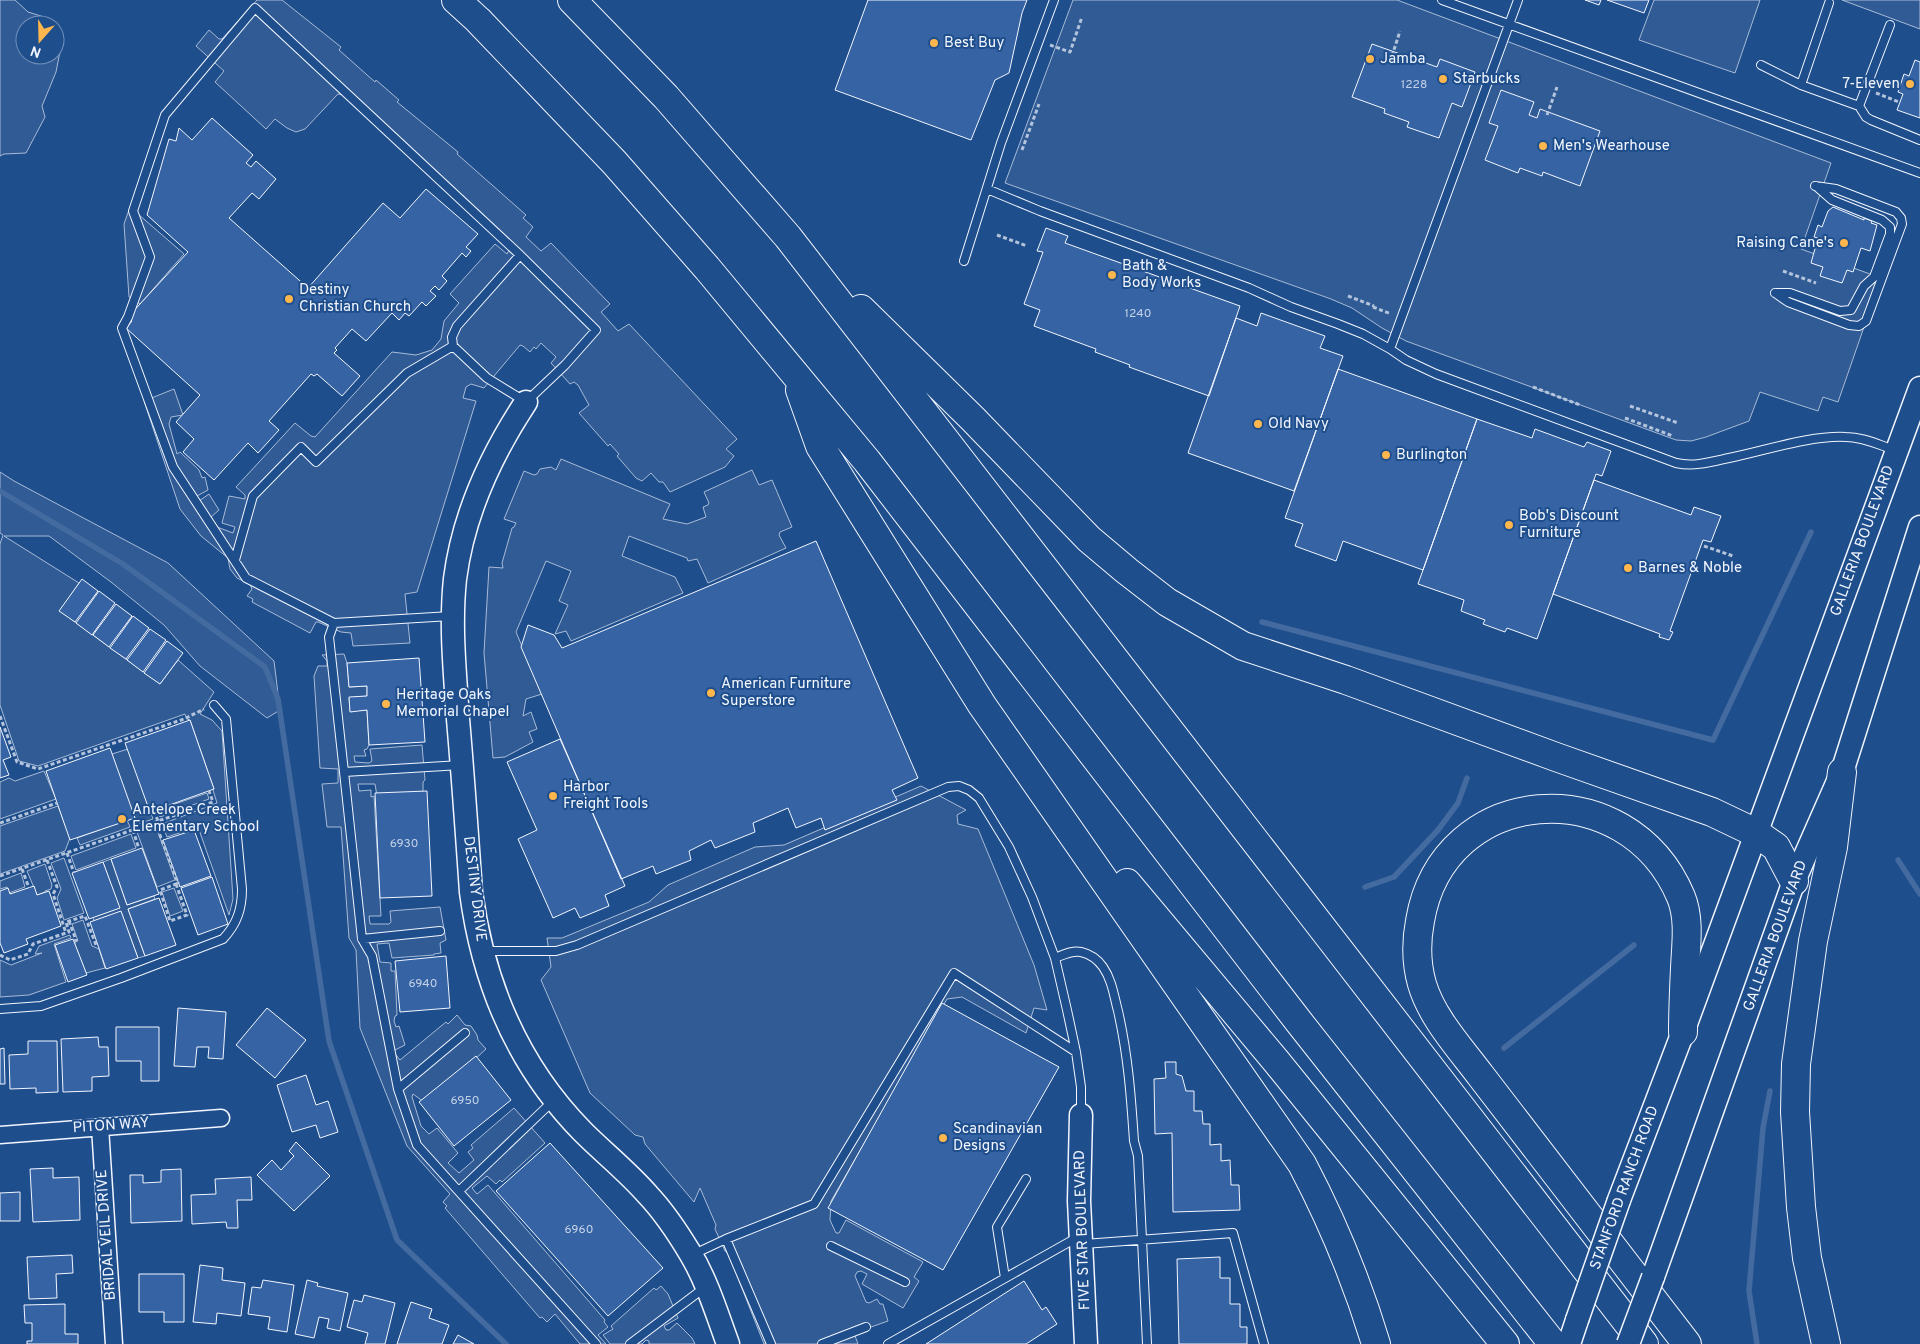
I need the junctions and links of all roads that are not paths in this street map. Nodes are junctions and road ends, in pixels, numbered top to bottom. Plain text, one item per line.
1 (456, 0) edge
2 (572, 0) edge
3 (1054, 0) edge
4 (1442, 0) edge
5 (1518, 0) edge
6 (1829, 3) dead end
7 (1509, 24) junction
8 (1890, 25) dead end
9 (1760, 64) dead end
10 (1801, 86) junction
11 (1859, 106) junction
12 (1920, 140) edge
13 (1920, 173) edge
14 (1815, 186) joint
15 (987, 189) junction
16 (788, 237) junction
17 (520, 255) junction
18 (964, 261) dead end
19 (453, 346) junction
20 (1390, 349) junction
21 (795, 374) junction
22 (1920, 388) edge
23 (526, 402) junction
24 (1896, 451) junction
25 (1920, 527) edge
26 (235, 560) junction
27 (453, 616) junction
28 (334, 623) junction
29 (214, 705) road end
30 (462, 765) junction
31 (344, 772) junction
32 (1842, 772) junction
33 (1057, 812) junction
34 (1756, 834) junction
35 (1794, 881) junction
36 (440, 931) dead end
37 (362, 939) junction
38 (482, 951) junction
39 (1055, 958) junction
40 (0, 1009) edge
41 (1682, 1032) junction
42 (465, 1033) dead end
43 (1076, 1052) junction
44 (398, 1089) junction
45 (555, 1099) junction
46 (1081, 1115) joint
47 (221, 1118) dead end
48 (100, 1127) junction
49 (0, 1134) edge
50 (1026, 1179) dead end
51 (458, 1191) junction
52 (726, 1239) junction
53 (1081, 1239) junction
54 (1142, 1240) junction
55 (831, 1246) dead end
56 (691, 1255) junction
57 (1005, 1278) junction
58 (905, 1282) dead end
59 (706, 1286) junction
60 (866, 1328) dead end
61 (114, 1344) edge
62 (596, 1344) edge
63 (630, 1344) edge
64 (728, 1344) edge
65 (771, 1344) edge
66 (822, 1344) edge
67 (888, 1344) edge
68 (1086, 1344) edge
69 (1147, 1344) edge
70 (1264, 1344) edge
71 (1376, 1344) edge
72 (1505, 1344) edge
73 (1553, 1344) edge
74 (1569, 1344) edge
75 (1628, 1344) edge
76 (1644, 1344) edge
77 (1687, 1344) edge
78 (1826, 1344) edge

1 - 21 highway
2 - 16 highway
3 - 15 lane
4 - 7 lane
5 - 7 lane
6 - 10 lane
7 - 13 lane
7 - 20 lane
8 - 11 lane
9 - 10 lane
10 - 11 lane
11 - 12 lane
14 - 14 lane
15 - 18 lane
15 - 20 lane
16 - 34 highway
16 - 76 highway
17 - 19 lane
17 - 23 lane
17 - 26 lane
19 - 23 lane
19 - 26 lane
20 - 24 lane
21 - 33 highway
21 - 73 highway
22 - 24 main road, GALLERIA BOULEVARD
23 - 27 main road, DESTINY DRIVE
24 - 34 main road, GALLERIA BOULEVARD
25 - 32 main road, GALLERIA BOULEVARD
26 - 28 lane
27 - 28 lane
27 - 30 main road, DESTINY DRIVE
28 - 31 lane
29 - 40 lane
30 - 31 lane
30 - 38 main road, DESTINY DRIVE
31 - 37 lane
32 - 35 main road, GALLERIA BOULEVARD
32 - 78 highway
33 - 71 highway
33 - 72 highway
34 - 35 highway
34 - 41 main road, GALLERIA BOULEVARD
35 - 75 main road, GALLERIA BOULEVARD, bridge
36 - 37 lane
37 - 44 lane
38 - 39 lane
38 - 45 main road, DESTINY DRIVE
39 - 43 lane
39 - 54 lane
41 - 74 main road, STANFORD RANCH ROAD, bridge
41 - 77 highway
42 - 44 lane
43 - 46 lane
43 - 52 lane
44 - 51 lane
45 - 51 lane
45 - 56 main road, DESTINY DRIVE
46 - 53 main road, FIVE STAR BOULEVARD
47 - 48 street, PITON WAY
48 - 49 street, PITON WAY
48 - 61 street, BRIDAL VEIL DRIVE
50 - 57 lane
51 - 62 lane
52 - 56 lane
52 - 65 lane
53 - 54 lane
53 - 57 lane
53 - 68 main road, FIVE STAR BOULEVARD
54 - 69 lane
54 - 70 lane
55 - 58 lane
56 - 59 main road, DESTINY DRIVE
57 - 67 lane
59 - 63 lane
59 - 64 main road, DESTINY DRIVE
60 - 66 lane

